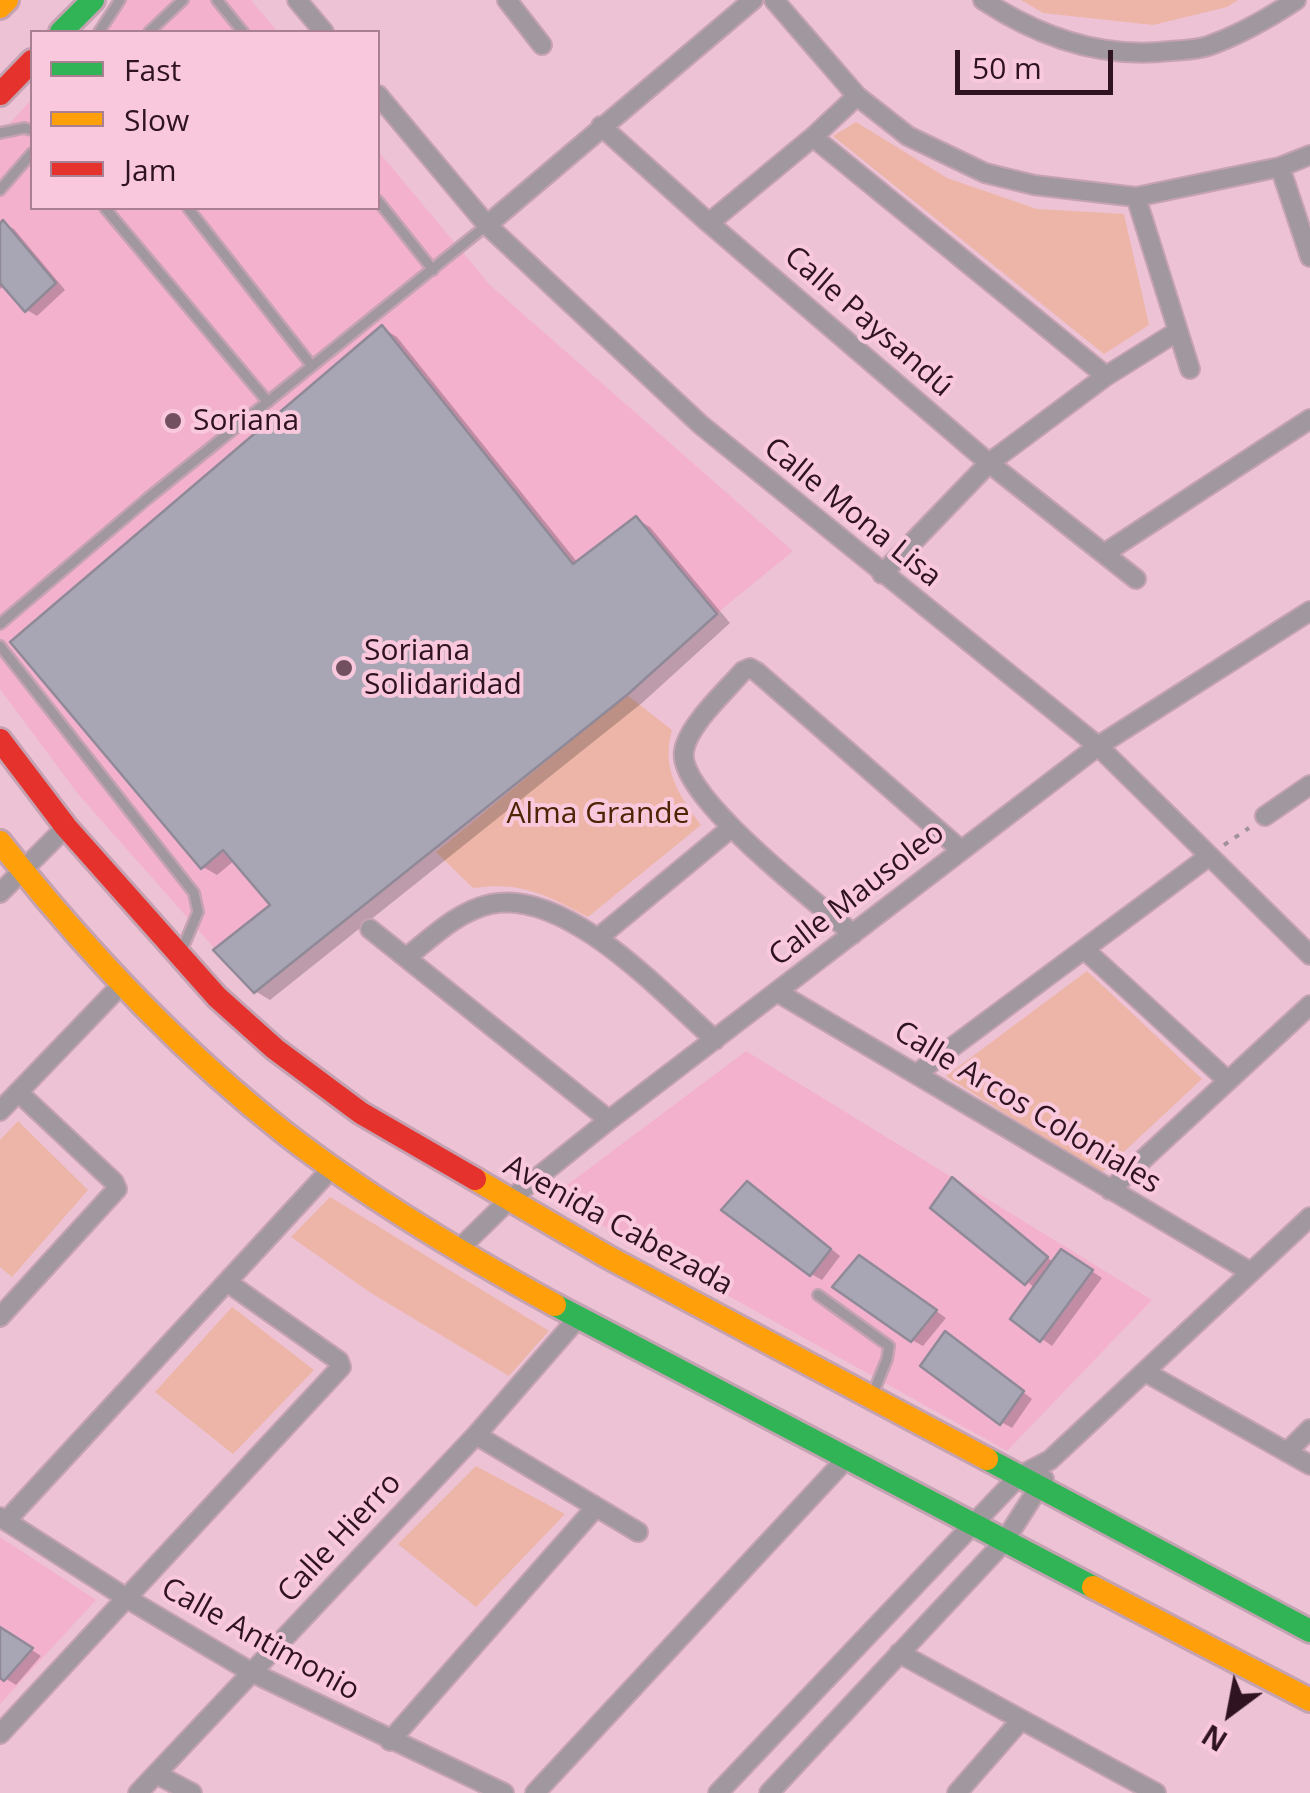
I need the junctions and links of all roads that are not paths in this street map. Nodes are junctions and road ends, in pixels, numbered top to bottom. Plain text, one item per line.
1 (7, 0) edge
2 (93, 0) edge
3 (120, 0) edge
4 (183, 0) edge
5 (216, 0) edge
6 (506, 0) edge
7 (753, 0) edge
8 (774, 0) edge
9 (982, 0) edge
10 (1296, 0) edge
11 (298, 1) edge
12 (0, 7) edge
13 (63, 30) edge
14 (100, 30) edge
15 (151, 30) edge
16 (240, 30) edge
17 (322, 30) edge
18 (542, 45) dead end
19 (30, 63) edge
20 (0, 94) edge
21 (858, 96) junction
22 (380, 97) edge
23 (601, 126) junction
24 (30, 130) edge
25 (0, 134) edge
26 (814, 137) junction
27 (30, 155) edge
28 (1310, 155) edge
29 (1280, 167) junction
30 (0, 190) edge
31 (1136, 196) junction
32 (380, 204) edge
33 (107, 210) edge
34 (190, 210) edge
35 (709, 223) junction
36 (487, 225) junction
37 (1310, 256) edge
38 (432, 270) junction
39 (1178, 331) junction
40 (312, 366) junction
41 (1190, 369) dead end
42 (1106, 376) junction
43 (268, 402) junction
44 (1310, 419) edge
45 (989, 463) junction
46 (1104, 554) junction
47 (882, 574) junction
48 (1136, 579) dead end
49 (1310, 611) edge
50 (0, 624) edge
51 (0, 646) edge
52 (0, 740) edge
53 (1098, 746) junction
54 (1310, 786) edge
55 (1265, 816) road end
56 (66, 827) junction
57 (731, 828) junction
58 (0, 842) edge
59 (961, 850) junction
60 (1208, 857) junction
61 (21, 870) junction
62 (0, 893) edge
63 (370, 929) dead end
64 (853, 934) junction
65 (598, 938) junction
66 (1085, 950) junction
67 (1310, 955) edge
68 (179, 957) junction
69 (406, 957) junction
70 (123, 983) junction
71 (778, 992) junction
72 (1310, 1005) edge
73 (715, 1040) junction
74 (916, 1074) junction
75 (1227, 1080) junction
76 (18, 1092) junction
77 (0, 1111) edge
78 (608, 1120) junction
79 (332, 1168) junction
80 (1110, 1190) junction
81 (508, 1202) junction
82 (1310, 1217) edge
83 (458, 1250) junction
84 (1249, 1272) junction
85 (228, 1282) junction
86 (818, 1295) dead end
87 (0, 1317) edge
88 (578, 1318) junction
89 (1144, 1372) junction
90 (871, 1398) junction
91 (1310, 1429) edge
92 (476, 1435) junction
93 (1286, 1452) junction
94 (846, 1459) junction
95 (1050, 1460) junction
96 (1310, 1465) edge
97 (1019, 1476) junction
98 (1042, 1488) junction
99 (596, 1508) junction
100 (3, 1519) edge
101 (971, 1526) junction
102 (638, 1532) dead end
103 (1004, 1542) junction
104 (128, 1599) junction
105 (1310, 1631) edge
106 (899, 1653) junction
107 (251, 1672) junction
108 (1310, 1700) edge
109 (1021, 1720) junction
110 (0, 1734) edge
111 (390, 1741) junction
112 (156, 1774) junction
113 (138, 1793) edge
114 (192, 1793) edge
115 (504, 1793) edge
116 (536, 1793) edge
117 (718, 1793) edge
118 (769, 1793) edge
119 (957, 1793) edge
120 (1156, 1793) edge

1 - 12 main road
2 - 13 main road
3 - 14 lane
4 - 15 lane
5 - 16 lane
6 - 18 street
7 - 23 street
8 - 21 street
9 - 10 street
11 - 17 street
19 - 20 main road
21 - 26 street
21 - 31 street
22 - 36 street, Calle Mona Lisa
23 - 35 street, Calle Paysandú
23 - 36 street
24 - 25 lane
26 - 35 street
26 - 42 street
27 - 30 lane
28 - 29 street
29 - 31 street
29 - 37 street
31 - 39 street
32 - 38 lane
33 - 43 lane
34 - 40 lane
35 - 45 street, Calle Paysandú
36 - 38 lane
36 - 47 street, Calle Mona Lisa
38 - 40 lane
39 - 41 street
39 - 42 street
40 - 43 lane
42 - 45 street
43 - 50 lane
44 - 46 street
45 - 46 street, Calle Paysandú
45 - 47 street
46 - 48 street, Calle Paysandú
47 - 53 street, Calle Mona Lisa
49 - 53 street, Calle Mausoleo
51 - 68 lane
52 - 56 main road, Avenida Cabezada
53 - 59 street, Calle Mausoleo
53 - 60 street, Calle Mona Lisa
54 - 55 street
56 - 61 street
56 - 68 main road, Avenida Cabezada
57 - 59 street
57 - 64 street
57 - 65 street
58 - 61 main road
59 - 64 street, Calle Mausoleo
60 - 66 street
60 - 67 street, Calle Mona Lisa
61 - 62 street
61 - 70 main road
63 - 69 street
64 - 71 street, Calle Mausoleo
65 - 69 street
65 - 73 street
66 - 74 street
66 - 75 street
68 - 81 main road, Avenida Cabezada
69 - 78 street
70 - 76 street
70 - 79 main road
71 - 73 street, Calle Mausoleo
71 - 74 street, Calle Arcos Coloniales
72 - 75 street
73 - 78 street, Calle Mausoleo
74 - 80 street, Calle Arcos Coloniales
75 - 80 street
76 - 77 street
76 - 87 street
78 - 81 street, Calle Mausoleo
79 - 83 main road
79 - 85 street
80 - 84 street, Calle Arcos Coloniales
81 - 83 street, Calle Mausoleo
81 - 90 main road, Avenida Cabezada
82 - 84 street
83 - 88 main road
84 - 89 street
85 - 100 street
85 - 104 street
86 - 90 lane
88 - 92 street, Calle Hierro
88 - 94 main road
89 - 93 street
89 - 95 street
90 - 97 main road, Avenida Cabezada
91 - 93 street
92 - 99 street
92 - 107 street, Calle Hierro
93 - 96 street
94 - 101 main road
94 - 116 street
95 - 97 street
95 - 98 street
97 - 98 main road, Avenida Cabezada
97 - 101 street
98 - 103 street
98 - 105 main road, Avenida Cabezada
99 - 102 street
99 - 111 street
100 - 104 street, Calle Antimonio
101 - 103 main road
101 - 117 street
103 - 106 street
103 - 108 main road
104 - 107 street, Calle Antimonio
104 - 110 street
106 - 109 street
106 - 118 street
107 - 111 street, Calle Antimonio
107 - 112 street, Calle Hierro
109 - 119 street
109 - 120 street
111 - 115 street, Calle Antimonio
112 - 113 street, Calle Hierro
112 - 114 street

